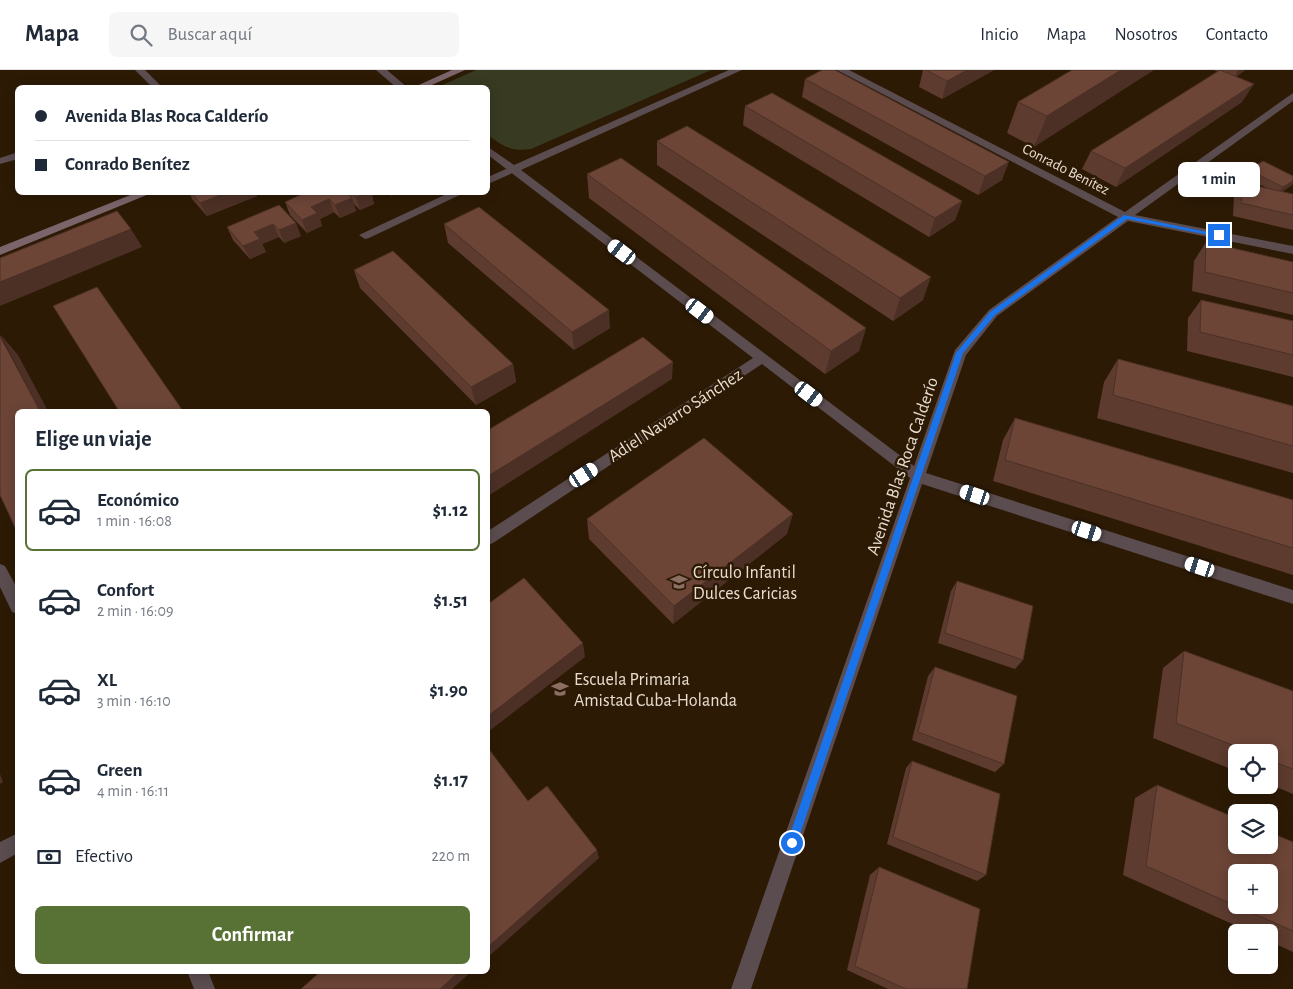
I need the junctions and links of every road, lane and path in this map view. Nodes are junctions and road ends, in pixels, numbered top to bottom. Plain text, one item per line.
1 (140, 70) edge
2 (381, 70) edge
3 (460, 70) edge
4 (737, 70) edge
5 (842, 70) edge
6 (156, 85) edge
7 (400, 85) edge
8 (423, 85) edge
9 (1293, 96) edge
10 (490, 152) edge
11 (15, 156) edge
12 (0, 161) edge
13 (513, 169) junction
14 (490, 180) edge
15 (141, 195) edge
16 (454, 195) edge
17 (1126, 216) junction
18 (364, 235) dead end
19 (1293, 250) edge
20 (0, 251) edge
21 (762, 358) junction
22 (919, 477) junction
23 (490, 538) edge
24 (0, 571) edge
25 (1293, 597) edge
26 (15, 601) edge
27 (15, 844) edge
28 (0, 853) edge
29 (198, 974) edge
30 (206, 989) edge
31 (741, 989) edge

1 - 6 street
2 - 7 street
3 - 8 street
4 - 13 street
5 - 17 street, Conrado Benítez
9 - 17 street, Avenida Blas Roca Calderío
10 - 13 street
11 - 12 street
13 - 14 street
13 - 21 street
15 - 20 street
16 - 18 street
17 - 19 street, Conrado Benítez
17 - 22 street, Avenida Blas Roca Calderío
21 - 22 street
21 - 23 street, Adiel Navarro Sánchez
22 - 25 street
22 - 31 street, Avenida Blas Roca Calderío
24 - 26 street
27 - 28 street
29 - 30 street

